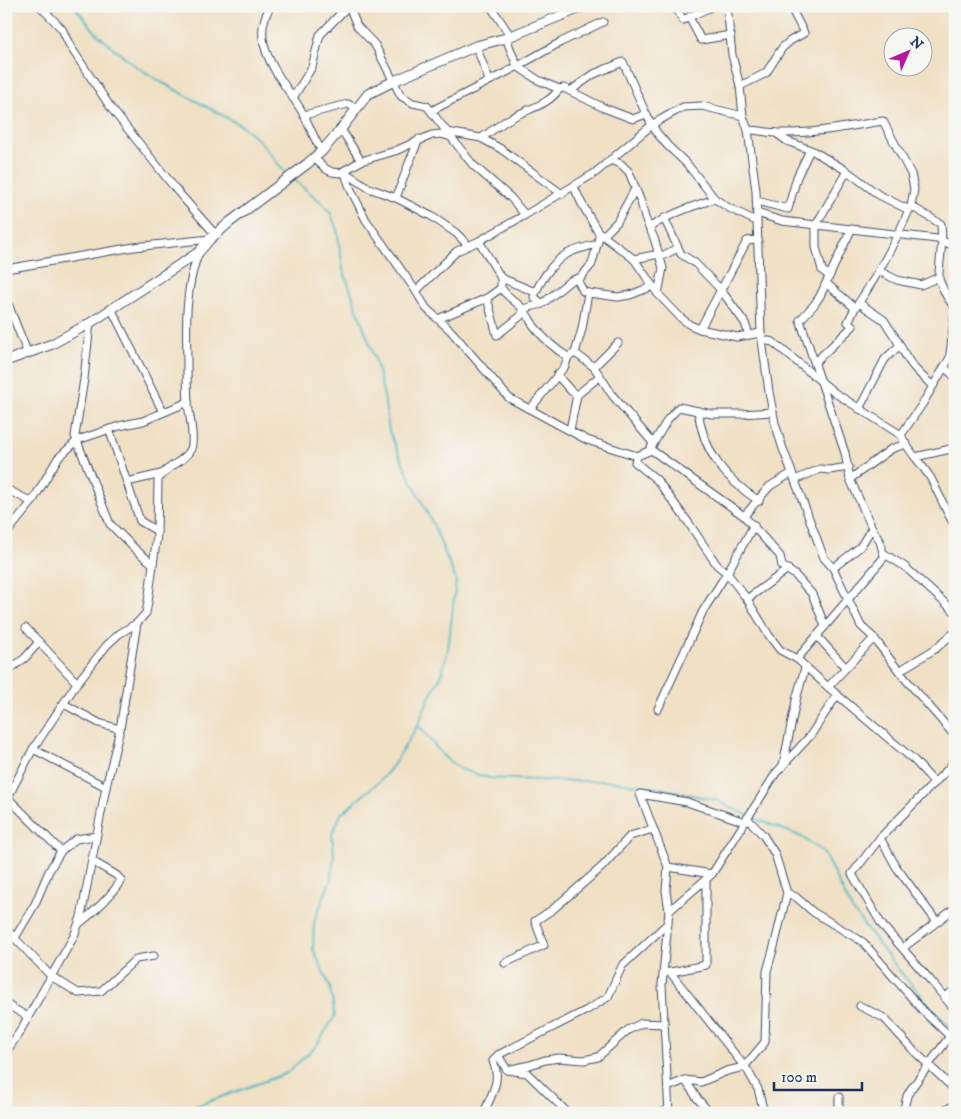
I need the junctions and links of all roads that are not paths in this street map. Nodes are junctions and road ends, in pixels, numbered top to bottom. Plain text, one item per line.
1 (40, 6) edge
2 (271, 6) edge
3 (349, 6) edge
4 (585, 6) edge
5 (675, 6) edge
6 (713, 6) edge
7 (727, 6) edge
8 (790, 6) edge
9 (489, 7) edge
10 (690, 17) junction
11 (603, 22) dead end
12 (731, 35) junction
13 (508, 37) junction
14 (476, 46) junction
15 (517, 66) junction
16 (489, 80) junction
17 (394, 81) junction
18 (740, 86) junction
19 (559, 90) junction
20 (570, 91) junction
21 (293, 98) junction
22 (356, 108) junction
23 (431, 111) junction
24 (646, 114) junction
25 (304, 115) junction
26 (743, 116) junction
27 (653, 124) junction
28 (440, 125) junction
29 (341, 129) junction
30 (748, 130) junction
31 (776, 133) junction
32 (432, 135) junction
33 (453, 136) junction
34 (482, 138) junction
35 (420, 139) junction
36 (810, 150) junction
37 (322, 151) junction
38 (314, 158) junction
39 (610, 160) junction
40 (361, 161) junction
41 (847, 171) junction
42 (345, 172) junction
43 (574, 187) junction
44 (635, 189) junction
45 (562, 194) junction
46 (396, 198) junction
47 (715, 199) junction
48 (757, 202) junction
49 (910, 208) junction
50 (525, 215) junction
51 (756, 217) junction
52 (664, 218) junction
53 (816, 225) junction
54 (649, 228) junction
55 (851, 230) junction
56 (602, 234) junction
57 (898, 235) junction
58 (213, 236) junction
59 (758, 240) junction
60 (479, 241) junction
61 (942, 241) junction
62 (597, 244) junction
63 (468, 245) junction
64 (955, 246) edge
65 (678, 248) junction
66 (199, 252) junction
67 (659, 255) junction
68 (634, 258) junction
69 (6, 269) edge
70 (879, 271) junction
71 (829, 276) junction
72 (939, 277) junction
73 (501, 278) junction
74 (577, 278) junction
75 (826, 284) junction
76 (653, 286) junction
77 (501, 288) junction
78 (721, 290) junction
79 (416, 291) junction
80 (535, 292) junction
81 (588, 293) junction
82 (658, 294) junction
83 (488, 298) junction
84 (6, 299) edge
85 (542, 304) junction
86 (857, 305) junction
87 (955, 308) edge
88 (522, 309) junction
89 (112, 310) junction
90 (955, 313) edge
91 (438, 319) junction
92 (90, 324) junction
93 (700, 329) junction
94 (749, 335) junction
95 (762, 336) junction
96 (618, 343) dead end
97 (900, 345) junction
98 (955, 348) edge
99 (28, 354) junction
100 (571, 355) junction
101 (950, 357) junction
102 (6, 361) edge
103 (815, 362) junction
104 (594, 367) junction
105 (944, 367) junction
106 (557, 375) junction
107 (600, 376) junction
108 (955, 376) edge
109 (820, 380) junction
110 (933, 386) junction
111 (577, 395) junction
112 (188, 402) junction
113 (531, 408) junction
114 (859, 408) junction
115 (698, 411) junction
116 (163, 412) junction
117 (773, 412) junction
118 (109, 429) junction
119 (570, 430) junction
120 (901, 435) junction
121 (78, 440) junction
122 (906, 444) junction
123 (652, 446) junction
124 (955, 448) edge
125 (637, 456) junction
126 (915, 457) junction
127 (849, 468) junction
128 (161, 474) junction
129 (793, 476) junction
130 (850, 479) junction
131 (127, 482) junction
132 (6, 489) edge
133 (759, 501) junction
134 (32, 502) junction
135 (744, 516) junction
136 (754, 525) junction
137 (955, 526) edge
138 (872, 528) junction
139 (157, 531) junction
140 (6, 534) edge
141 (886, 555) junction
142 (154, 564) junction
143 (833, 568) junction
144 (788, 569) junction
145 (726, 573) junction
146 (747, 599) junction
147 (848, 601) junction
148 (955, 612) edge
149 (137, 623) junction
150 (825, 626) junction
151 (26, 628) dead end
152 (955, 632) edge
153 (817, 636) junction
154 (874, 638) junction
155 (39, 642) junction
156 (797, 659) junction
157 (806, 668) junction
158 (846, 668) junction
159 (899, 671) junction
160 (6, 672) edge
161 (77, 683) junction
162 (828, 687) junction
163 (837, 695) junction
164 (64, 704) junction
165 (658, 709) dead end
166 (120, 729) junction
167 (955, 736) edge
168 (33, 749) junction
169 (955, 760) edge
170 (783, 766) junction
171 (935, 783) junction
172 (10, 785) edge
173 (106, 787) junction
174 (7, 800) edge
175 (746, 820) junction
176 (653, 829) junction
177 (96, 836) junction
178 (880, 838) junction
179 (61, 851) junction
180 (92, 861) junction
181 (668, 867) junction
182 (709, 876) junction
183 (787, 893) junction
184 (955, 908) edge
185 (670, 911) junction
186 (937, 922) junction
187 (79, 923) junction
188 (668, 923) junction
189 (6, 929) edge
190 (15, 938) junction
191 (902, 948) junction
192 (154, 956) dead end
193 (505, 963) dead end
194 (666, 973) junction
195 (51, 976) junction
196 (955, 990) edge
197 (944, 997) junction
198 (6, 1004) edge
199 (860, 1006) dead end
200 (955, 1010) edge
201 (28, 1017) junction
202 (663, 1024) junction
203 (952, 1039) edge
204 (6, 1052) edge
205 (498, 1055) junction
206 (929, 1066) junction
207 (744, 1067) junction
208 (507, 1070) junction
209 (685, 1080) junction
210 (668, 1087) junction
211 (955, 1090) edge
212 (839, 1097) dead end
213 (955, 1103) edge
214 (669, 1111) edge
215 (484, 1113) edge
216 (568, 1113) edge
217 (660, 1113) edge
218 (710, 1113) edge
219 (764, 1113) edge
220 (839, 1113) edge
221 (903, 1113) edge
222 (940, 1113) edge

1 - 58 street
2 - 21 street
3 - 17 street
3 - 21 street
4 - 13 street
5 - 10 street
6 - 10 street
7 - 12 street
8 - 18 street
9 - 13 street
10 - 12 street
11 - 15 street
12 - 18 street
13 - 14 street
13 - 15 street
14 - 16 street
14 - 17 street
15 - 16 street
15 - 19 street
16 - 23 street
17 - 22 street
17 - 23 street
18 - 26 street
19 - 20 street
19 - 34 street
20 - 24 street
20 - 24 street
21 - 25 street
22 - 25 street
22 - 29 street
23 - 28 street
24 - 27 street
25 - 37 street
26 - 27 street
26 - 30 street
27 - 39 street
27 - 47 street
28 - 32 street
28 - 33 street
29 - 37 street
29 - 40 street
30 - 31 street
30 - 48 street
31 - 36 street
31 - 49 street
32 - 33 street
32 - 35 street
33 - 34 street
33 - 50 street
34 - 45 street
35 - 40 street
35 - 46 street
36 - 41 street
36 - 48 street
37 - 38 street
38 - 42 street
38 - 58 street
39 - 43 street
39 - 44 street
40 - 42 street
41 - 49 street
41 - 53 street
42 - 46 street
42 - 79 street
43 - 45 street
43 - 56 street
44 - 54 street
44 - 56 street
45 - 50 street
46 - 63 street
47 - 51 street
47 - 52 street
48 - 51 street
49 - 57 street
49 - 61 street
50 - 60 street
51 - 53 street
51 - 59 street
52 - 54 street
52 - 65 street
53 - 55 street
53 - 71 street
54 - 67 street
55 - 57 street
55 - 71 street
56 - 62 street
56 - 68 street
57 - 61 street
57 - 70 street
58 - 66 street
58 - 69 street
59 - 78 street
59 - 95 street
60 - 63 street
60 - 73 street
61 - 64 street
61 - 72 street
62 - 74 street
62 - 80 street
63 - 79 street
65 - 67 street
65 - 78 street
66 - 89 street
66 - 112 street
67 - 68 street
67 - 82 street
68 - 76 street
70 - 72 street
70 - 86 street
71 - 75 street
72 - 87 street
73 - 77 street
73 - 80 street
74 - 81 street
74 - 85 street
75 - 86 street
75 - 103 street
76 - 81 street
76 - 82 street
77 - 83 street
77 - 88 street
78 - 93 street
78 - 94 street
79 - 91 street
80 - 85 street
81 - 100 street
82 - 93 street
83 - 88 street
83 - 91 street
84 - 99 street
85 - 88 street
86 - 97 street
86 - 103 street
88 - 100 street
89 - 92 street
89 - 116 street
90 - 101 street
91 - 113 street
92 - 99 street
92 - 121 street
93 - 94 street
94 - 95 street
95 - 109 street
95 - 117 street
96 - 104 street
97 - 110 street
97 - 114 street
98 - 101 street
99 - 102 street
100 - 104 street
100 - 106 street
101 - 105 street
103 - 109 street
104 - 107 street
105 - 108 street
105 - 110 street
106 - 111 street
106 - 113 street
107 - 111 street
107 - 123 street
109 - 114 street
109 - 127 street
110 - 120 street
111 - 119 street
112 - 116 street
112 - 128 street
113 - 119 street
114 - 120 street
115 - 117 street
115 - 123 street
115 - 133 street
116 - 118 street
117 - 129 street
118 - 121 street
118 - 131 street
119 - 125 street
120 - 122 street
121 - 134 street
121 - 142 street
122 - 126 street
122 - 130 street
123 - 125 street
123 - 135 street
124 - 126 street
125 - 145 street
126 - 137 street
127 - 129 street
127 - 130 street
128 - 131 street
128 - 139 street
129 - 133 street
129 - 143 street
130 - 138 street
131 - 139 street
132 - 134 street
133 - 135 street
134 - 140 street
135 - 136 street
136 - 144 street
136 - 145 street
138 - 141 street
138 - 143 street
139 - 142 street
141 - 147 street
141 - 148 street
142 - 149 street
143 - 147 street
144 - 146 street
144 - 150 street
145 - 146 street
145 - 165 street
146 - 156 street
147 - 150 street
147 - 154 street
149 - 161 street
149 - 166 street
150 - 153 street
151 - 155 street
152 - 159 street
153 - 156 street
153 - 158 street
154 - 158 street
154 - 159 street
155 - 160 street
155 - 161 street
156 - 157 street
157 - 162 street
157 - 170 street
158 - 162 street
159 - 167 street
161 - 164 street
162 - 163 street
163 - 170 street
163 - 171 street
164 - 166 street
164 - 168 street
166 - 173 street
168 - 172 street
168 - 173 street
169 - 171 street
170 - 175 street
171 - 178 street
172 - 174 street
173 - 177 street
174 - 179 street
175 - 176 street
175 - 182 street
175 - 183 street
176 - 181 street
176 - 193 street
177 - 179 street
177 - 180 street
178 - 186 street
178 - 191 street
179 - 190 street
180 - 187 street
180 - 187 street
181 - 182 street
181 - 185 street
182 - 185 street
182 - 194 street
183 - 203 street
183 - 207 street
184 - 186 street
185 - 188 street
186 - 191 street
187 - 195 street
188 - 194 street
188 - 205 street
189 - 190 street
190 - 195 street
191 - 197 street
192 - 195 street
194 - 202 street
194 - 207 street
195 - 201 street
196 - 197 street
197 - 200 street
198 - 201 street
199 - 206 street
201 - 204 street
202 - 208 street
202 - 210 street
203 - 206 street
205 - 208 street
205 - 215 street
206 - 211 street
206 - 221 street
207 - 209 street
207 - 219 street
208 - 216 street
209 - 210 street
209 - 218 street
210 - 214 street
212 - 220 street
213 - 222 street
214 - 217 street

